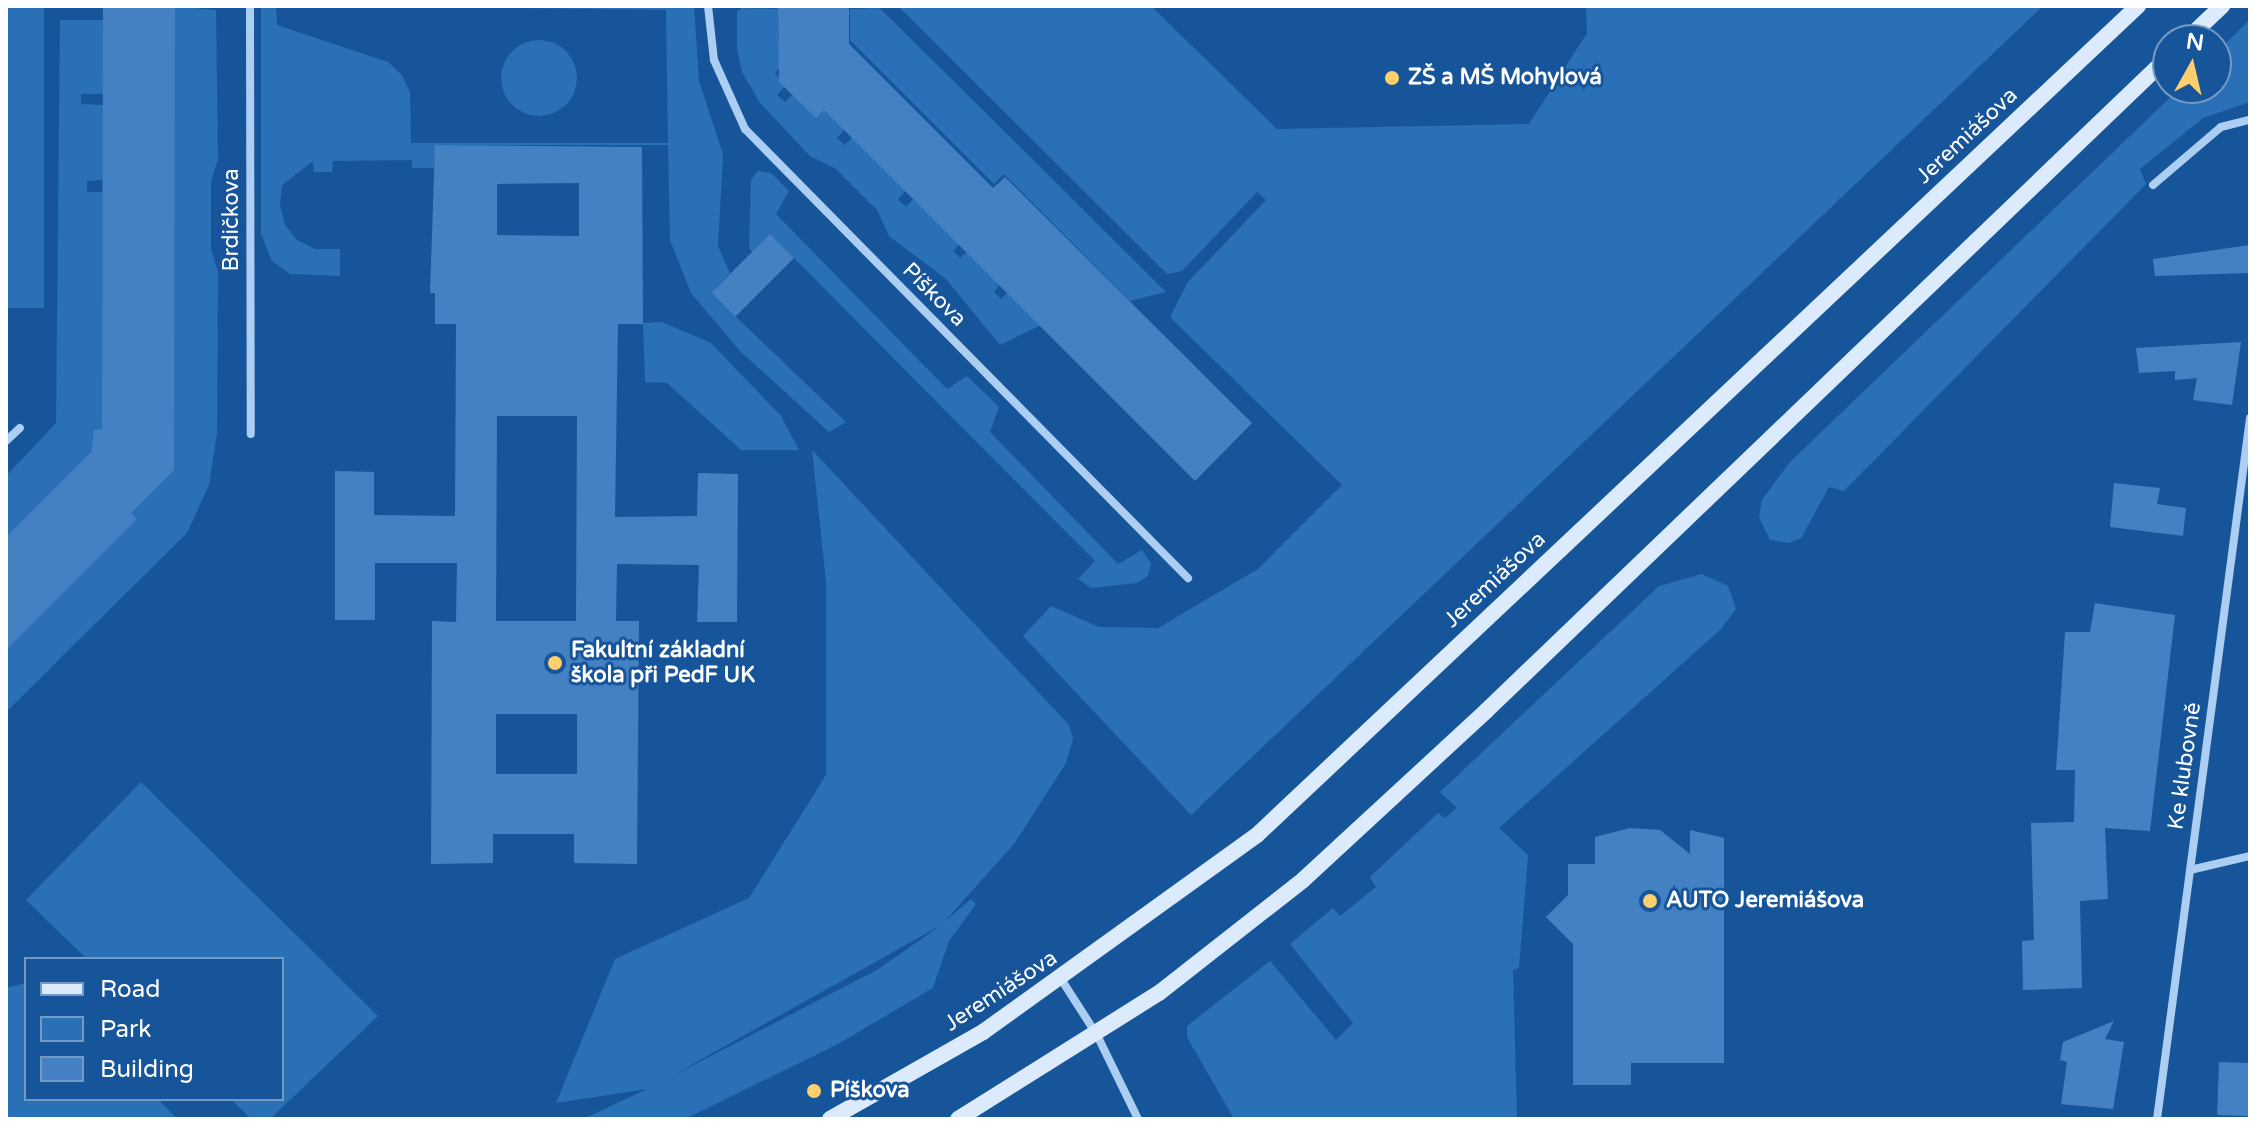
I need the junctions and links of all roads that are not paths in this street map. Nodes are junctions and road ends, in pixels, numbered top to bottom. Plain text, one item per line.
1 (250, 6) edge
2 (708, 6) edge
3 (2138, 6) edge
4 (2222, 6) edge
5 (2203, 24) edge
6 (2152, 72) edge
7 (2250, 120) edge
8 (2153, 185) dead end
9 (2250, 418) edge
10 (20, 428) dead end
11 (251, 434) dead end
12 (6, 441) edge
13 (1188, 578) dead end
14 (2250, 856) edge
15 (2190, 870) junction
16 (1061, 979) junction
17 (1097, 1035) junction
18 (830, 1119) edge
19 (958, 1119) edge
20 (1138, 1119) edge
21 (2157, 1119) edge

1 - 11 street, Brdičkova
2 - 13 street, Píškova
3 - 16 main road, Jeremiášova
4 - 5 main road
6 - 17 main road
7 - 8 street
9 - 15 street, Ke klubovně
10 - 12 street
14 - 15 street
15 - 21 street, Ke klubovně
16 - 17 street
16 - 18 main road, Jeremiášova
17 - 19 main road
17 - 20 street

